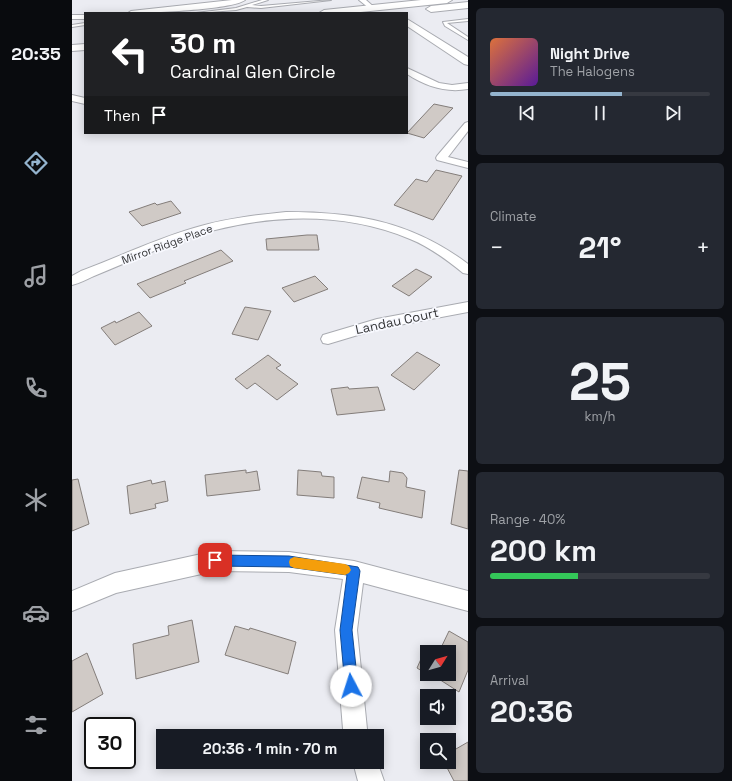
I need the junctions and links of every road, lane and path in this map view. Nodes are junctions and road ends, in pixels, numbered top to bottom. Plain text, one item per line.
1 (242, 0) edge
2 (266, 0) edge
3 (329, 0) edge
4 (362, 0) edge
5 (447, 0) edge
6 (467, 5) edge
7 (247, 6) junction
8 (378, 7) edge
9 (142, 12) edge
10 (205, 12) edge
11 (333, 12) edge
12 (392, 12) edge
13 (404, 12) edge
14 (72, 17) edge
15 (84, 17) edge
16 (468, 20) edge
17 (408, 23) edge
18 (84, 24) edge
19 (72, 26) edge
20 (84, 38) edge
21 (72, 39) edge
22 (468, 40) edge
23 (84, 47) edge
24 (72, 48) edge
25 (468, 62) edge
26 (449, 63) dead end
27 (408, 71) edge
28 (468, 73) edge
29 (468, 86) edge
30 (72, 98) edge
31 (84, 101) edge
32 (468, 125) edge
33 (468, 165) edge
34 (468, 270) edge
35 (72, 281) edge
36 (468, 307) edge
37 (328, 340) dead end
38 (354, 571) junction
39 (72, 601) edge
40 (468, 601) edge
41 (355, 729) edge
42 (367, 769) edge
43 (371, 781) edge

1 - 9 street
2 - 7 lane
3 - 7 lane
4 - 8 street
5 - 8 main road
6 - 13 main road
7 - 10 lane
8 - 11 main road
8 - 12 main road
14 - 15 street
16 - 22 lane
17 - 25 main road
18 - 19 lane
20 - 21 main road
23 - 24 main road
26 - 28 main road
27 - 29 street
30 - 31 street
32 - 33 street
34 - 35 street, Mirror Ridge Place
36 - 37 street, Landau Court
38 - 39 street
38 - 40 street
38 - 41 street
42 - 43 street

